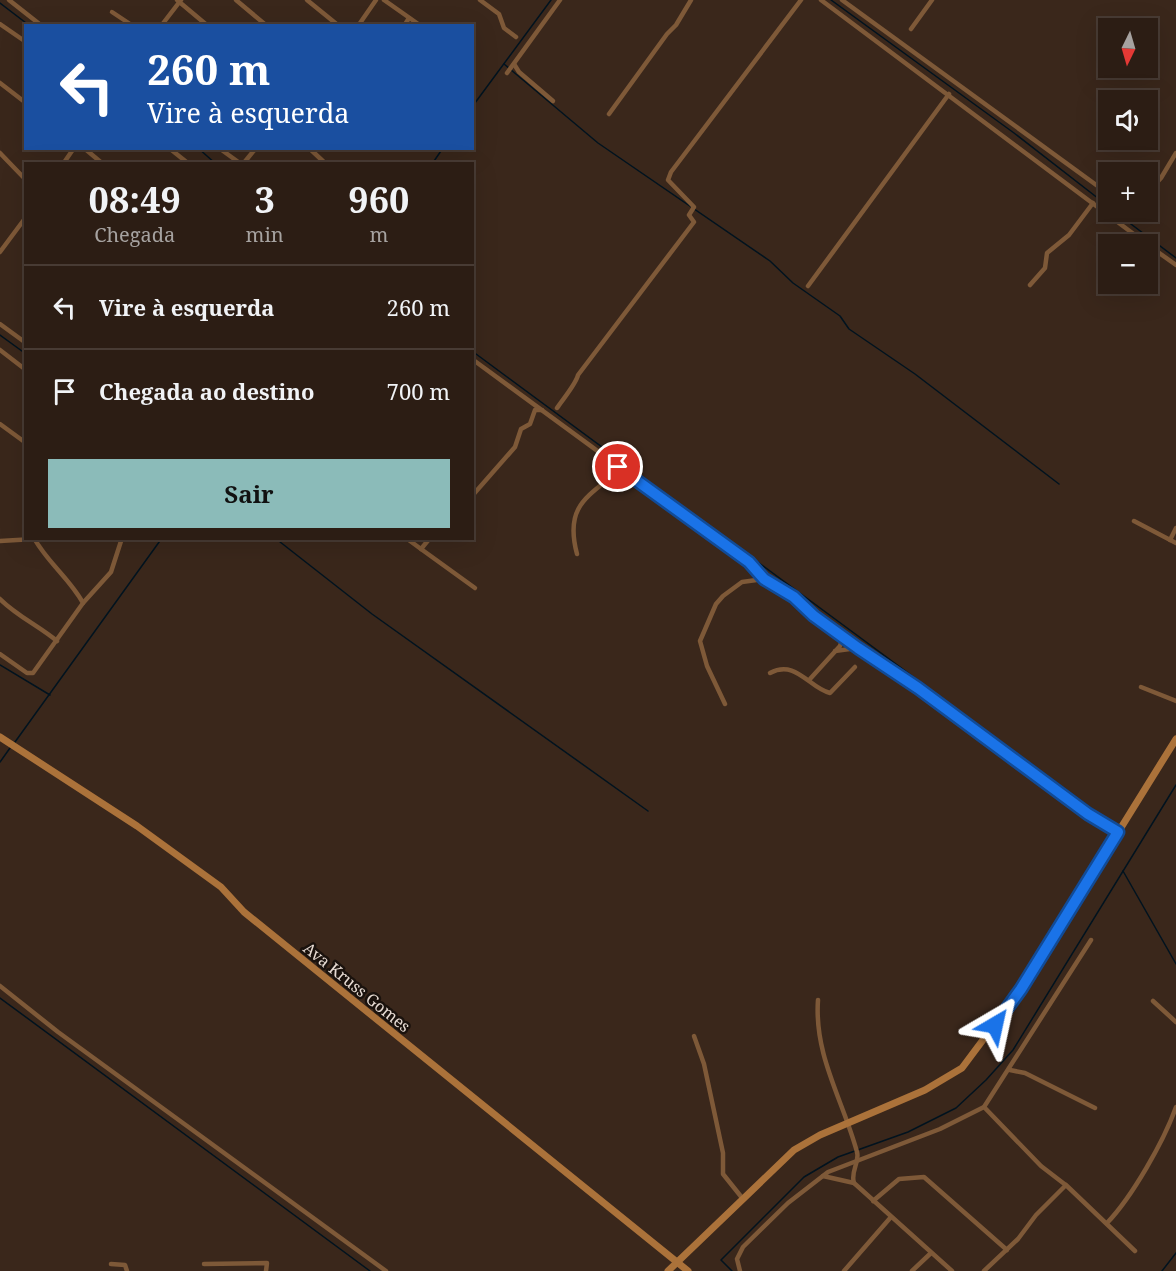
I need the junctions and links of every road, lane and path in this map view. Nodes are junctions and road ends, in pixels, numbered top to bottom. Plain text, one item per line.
1 (9, 0) edge
2 (179, 0) edge
3 (236, 0) edge
4 (307, 0) edge
5 (376, 0) edge
6 (384, 0) edge
7 (480, 0) edge
8 (560, 0) edge
9 (692, 0) edge
10 (801, 0) edge
11 (821, 0) edge
12 (842, 0) edge
13 (932, 0) edge
14 (112, 12) dead end
15 (409, 18) junction
16 (0, 24) edge
17 (39, 24) edge
18 (130, 24) edge
19 (162, 24) edge
20 (206, 24) edge
21 (265, 24) edge
22 (337, 24) edge
23 (359, 24) edge
24 (405, 24) edge
25 (418, 24) edge
26 (911, 29) dead end
27 (516, 37) dead end
28 (24, 41) edge
29 (513, 65) junction
30 (507, 73) dead end
31 (0, 83) edge
32 (949, 94) junction
33 (24, 101) edge
34 (553, 101) dead end
35 (609, 114) dead end
36 (86, 150) edge
37 (172, 150) edge
38 (222, 150) edge
39 (254, 150) edge
40 (311, 150) edge
41 (319, 150) edge
42 (0, 153) edge
43 (1176, 153) edge
44 (316, 154) junction
45 (101, 162) edge
46 (186, 162) edge
47 (237, 162) edge
48 (239, 162) edge
49 (324, 162) edge
50 (24, 178) edge
51 (1158, 181) edge
52 (1098, 186) edge
53 (1093, 203) junction
54 (24, 220) edge
55 (1133, 234) edge
56 (0, 252) edge
57 (1158, 253) edge
58 (1176, 266) edge
59 (1030, 285) dead end
60 (808, 286) dead end
61 (0, 324) edge
62 (24, 342) edge
63 (0, 350) edge
64 (474, 360) edge
65 (24, 368) edge
66 (557, 408) dead end
67 (542, 410) junction
68 (0, 424) edge
69 (24, 442) edge
70 (621, 470) junction
71 (474, 494) edge
72 (1134, 521) dead end
73 (1176, 528) edge
74 (24, 540) edge
75 (35, 540) edge
76 (121, 540) edge
77 (409, 540) edge
78 (428, 540) edge
79 (1170, 540) junction
80 (0, 541) edge
81 (1176, 543) edge
82 (421, 549) junction
83 (577, 554) dead end
84 (764, 579) junction
85 (475, 588) dead end
86 (0, 599) edge
87 (83, 603) junction
88 (843, 637) junction
89 (57, 641) junction
90 (858, 648) junction
91 (832, 651) junction
92 (0, 654) edge
93 (855, 667) dead end
94 (770, 673) dead end
95 (810, 679) junction
96 (1141, 687) dead end
97 (1176, 701) edge
98 (725, 704) dead end
99 (0, 737) edge
100 (1176, 739) edge
101 (1118, 832) junction
102 (1091, 940) dead end
103 (0, 986) edge
104 (818, 1000) dead end
105 (1153, 1001) dead end
106 (1176, 1022) edge
107 (694, 1036) dead end
108 (1010, 1070) junction
109 (984, 1107) junction
110 (1176, 1107) edge
111 (1095, 1108) dead end
112 (847, 1124) junction
113 (858, 1156) junction
114 (823, 1176) junction
115 (854, 1183) junction
116 (1066, 1185) junction
117 (743, 1199) junction
118 (873, 1201) junction
119 (891, 1217) junction
120 (1107, 1223) junction
121 (1006, 1250) junction
122 (1135, 1251) dead end
123 (931, 1253) junction
124 (677, 1262) junction
125 (111, 1263) dead end
126 (204, 1264) dead end
127 (127, 1271) edge
128 (266, 1271) edge
129 (386, 1271) edge
130 (668, 1271) edge
131 (688, 1271) edge
132 (740, 1271) edge
133 (844, 1271) edge
134 (912, 1271) edge
135 (952, 1271) edge
136 (984, 1271) edge

1 - 17 street
2 - 19 street
2 - 20 street
3 - 21 street
4 - 22 street
5 - 23 street
6 - 15 street
7 - 27 street
8 - 29 street
9 - 35 street
10 - 66 street
11 - 32 street
12 - 52 street
13 - 26 street
14 - 18 street
15 - 24 street
15 - 25 street
16 - 28 street
29 - 30 street
29 - 34 street
31 - 33 street
32 - 53 street
32 - 60 street
36 - 45 street
37 - 46 street
38 - 47 street
39 - 48 street
40 - 44 street
41 - 44 street
42 - 50 street
43 - 51 street
44 - 49 street
53 - 55 street
53 - 59 street
54 - 56 street
57 - 58 street
61 - 62 street
63 - 65 street
64 - 67 street
67 - 70 street
67 - 71 street
68 - 69 street
70 - 83 street
70 - 84 street
72 - 79 street
73 - 79 street
74 - 80 street
75 - 87 street
76 - 87 street
77 - 82 street
78 - 82 street
79 - 81 street
82 - 85 street
84 - 88 street
84 - 98 street
86 - 89 street
87 - 89 street
88 - 90 street
88 - 91 street
89 - 92 street
90 - 91 street
90 - 101 street
91 - 95 street
93 - 95 street
94 - 95 street
96 - 97 street
99 - 124 street, Ava Kruss Gomes
100 - 101 street
101 - 112 street
102 - 108 street
103 - 129 street
104 - 112 street
105 - 106 street
107 - 117 street
108 - 109 street
108 - 111 street
109 - 113 street
109 - 116 street
110 - 120 street
112 - 113 street
112 - 117 street
113 - 114 street
113 - 115 street
114 - 115 street
114 - 132 street
115 - 118 street
116 - 120 street
116 - 121 street
117 - 124 street
118 - 119 street
118 - 121 street
119 - 123 street
119 - 133 street
120 - 122 street
121 - 136 street
123 - 134 street
123 - 135 street
124 - 130 street
124 - 131 street, Ava Kruss Gomes
125 - 127 street
126 - 128 street

